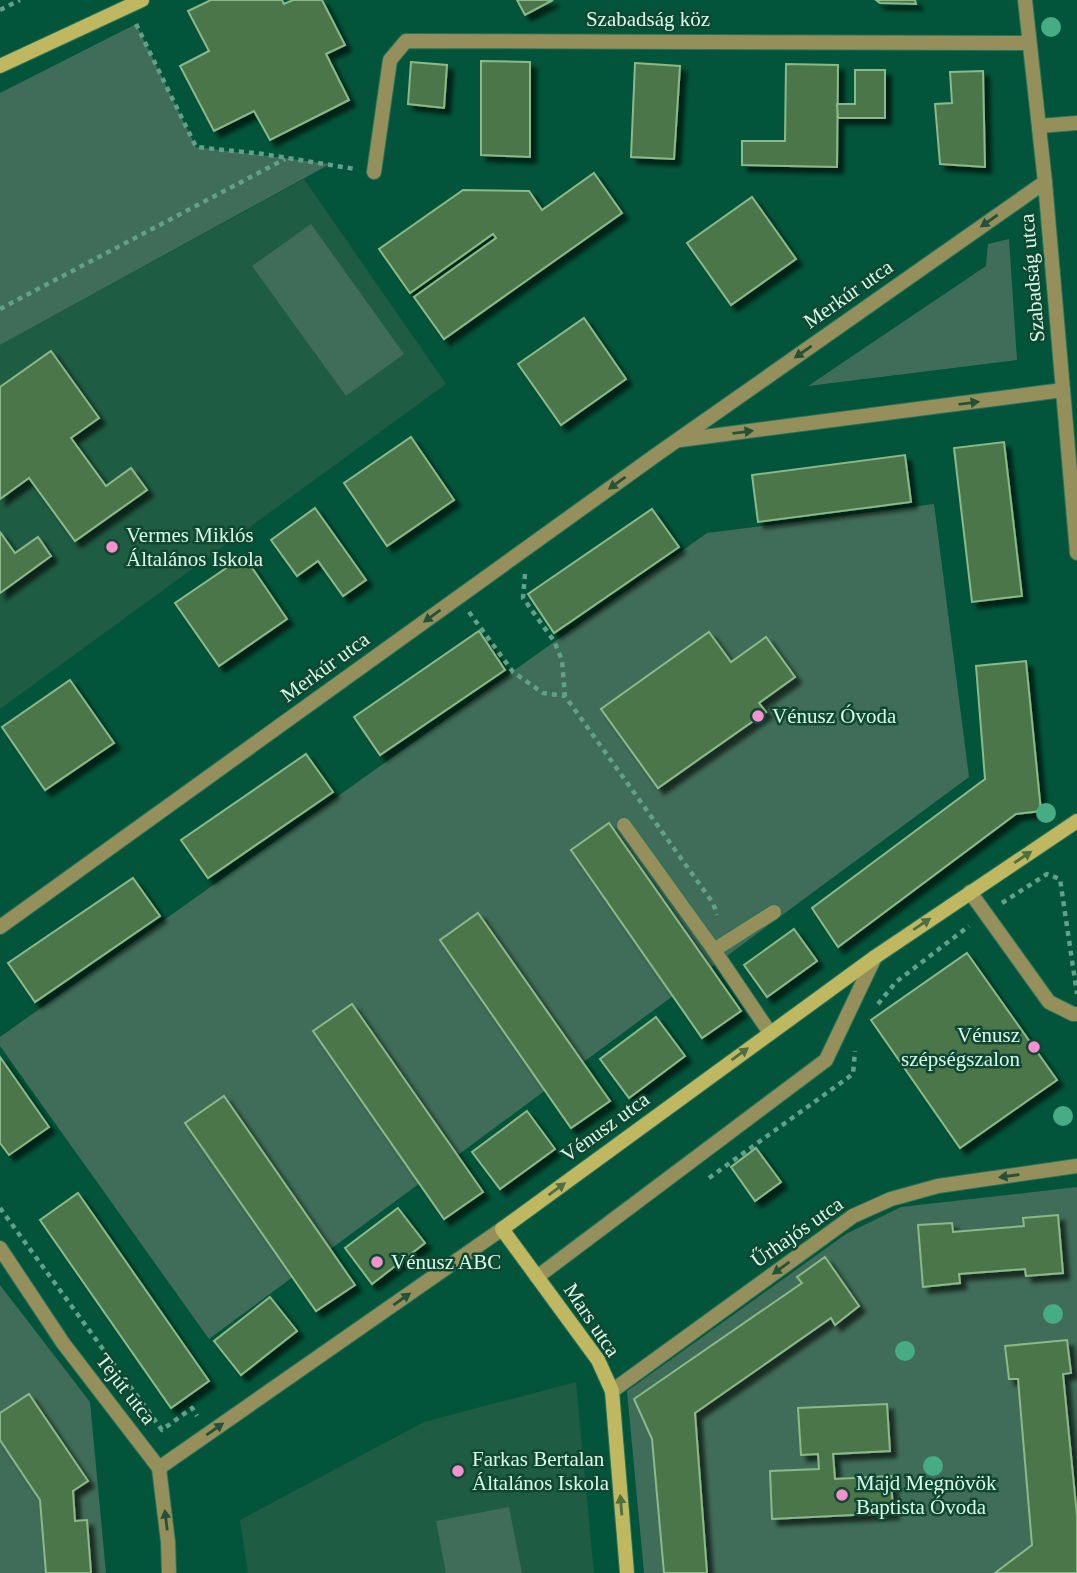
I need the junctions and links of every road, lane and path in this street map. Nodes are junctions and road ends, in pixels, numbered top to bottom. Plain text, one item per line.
1 (20, 0) edge
2 (142, 0) edge
3 (1025, 0) edge
4 (0, 10) edge
5 (136, 24) dead end
6 (1029, 43) junction
7 (0, 66) edge
8 (1077, 123) edge
9 (1039, 126) junction
10 (285, 159) junction
11 (374, 172) joint
12 (1045, 181) junction
13 (0, 309) edge
14 (1063, 390) junction
15 (676, 441) junction
16 (527, 549) junction
17 (1077, 552) edge
18 (458, 597) junction
19 (565, 696) junction
20 (1077, 821) edge
21 (624, 825) dead end
22 (970, 892) junction
23 (774, 912) dead end
24 (985, 914) junction
25 (0, 927) edge
26 (727, 942) junction
27 (714, 950) junction
28 (875, 957) junction
29 (1077, 994) edge
30 (1077, 1014) edge
31 (770, 1033) junction
32 (1077, 1166) edge
33 (0, 1208) edge
34 (502, 1229) junction
35 (0, 1248) edge
36 (537, 1277) junction
37 (612, 1391) junction
38 (207, 1434) junction
39 (159, 1468) junction
40 (169, 1573) edge
41 (627, 1573) edge

1 - 4 path
2 - 7 street
3 - 6 street, Szabadság utca
5 - 10 path
6 - 9 street, Szabadság utca
6 - 11 street, Szabadság köz
8 - 9 street
9 - 12 street, Szabadság utca
10 - 11 path
10 - 13 path
12 - 14 street, Szabadság utca
12 -> 15 street, Merkúr utca
15 -> 14 street, Merkúr utca
14 - 17 street, Szabadság utca
15 -> 16 street, Merkúr utca
16 - 18 street, Merkúr utca
16 - 19 path
18 - 19 path
18 -> 25 street, Merkúr utca
19 - 26 path
22 -> 20 street, Vénusz utca
21 - 27 street
22 - 24 street
28 -> 22 street, Vénusz utca
23 - 26 street
24 - 29 path
24 - 30 street
26 - 27 street
27 - 31 street
28 - 31 street, Vénusz utca
28 - 36 street
34 -> 31 street, Vénusz utca
32 -> 37 street, Űrhajós utca
33 - 38 path
34 - 36 street, Mars utca
38 -> 34 street, Vénusz utca
35 - 39 street, Tejút utca
36 - 37 street, Mars utca
41 -> 37 street, Mars utca
38 - 39 street, Vénusz utca
40 -> 39 street, Tejút utca

